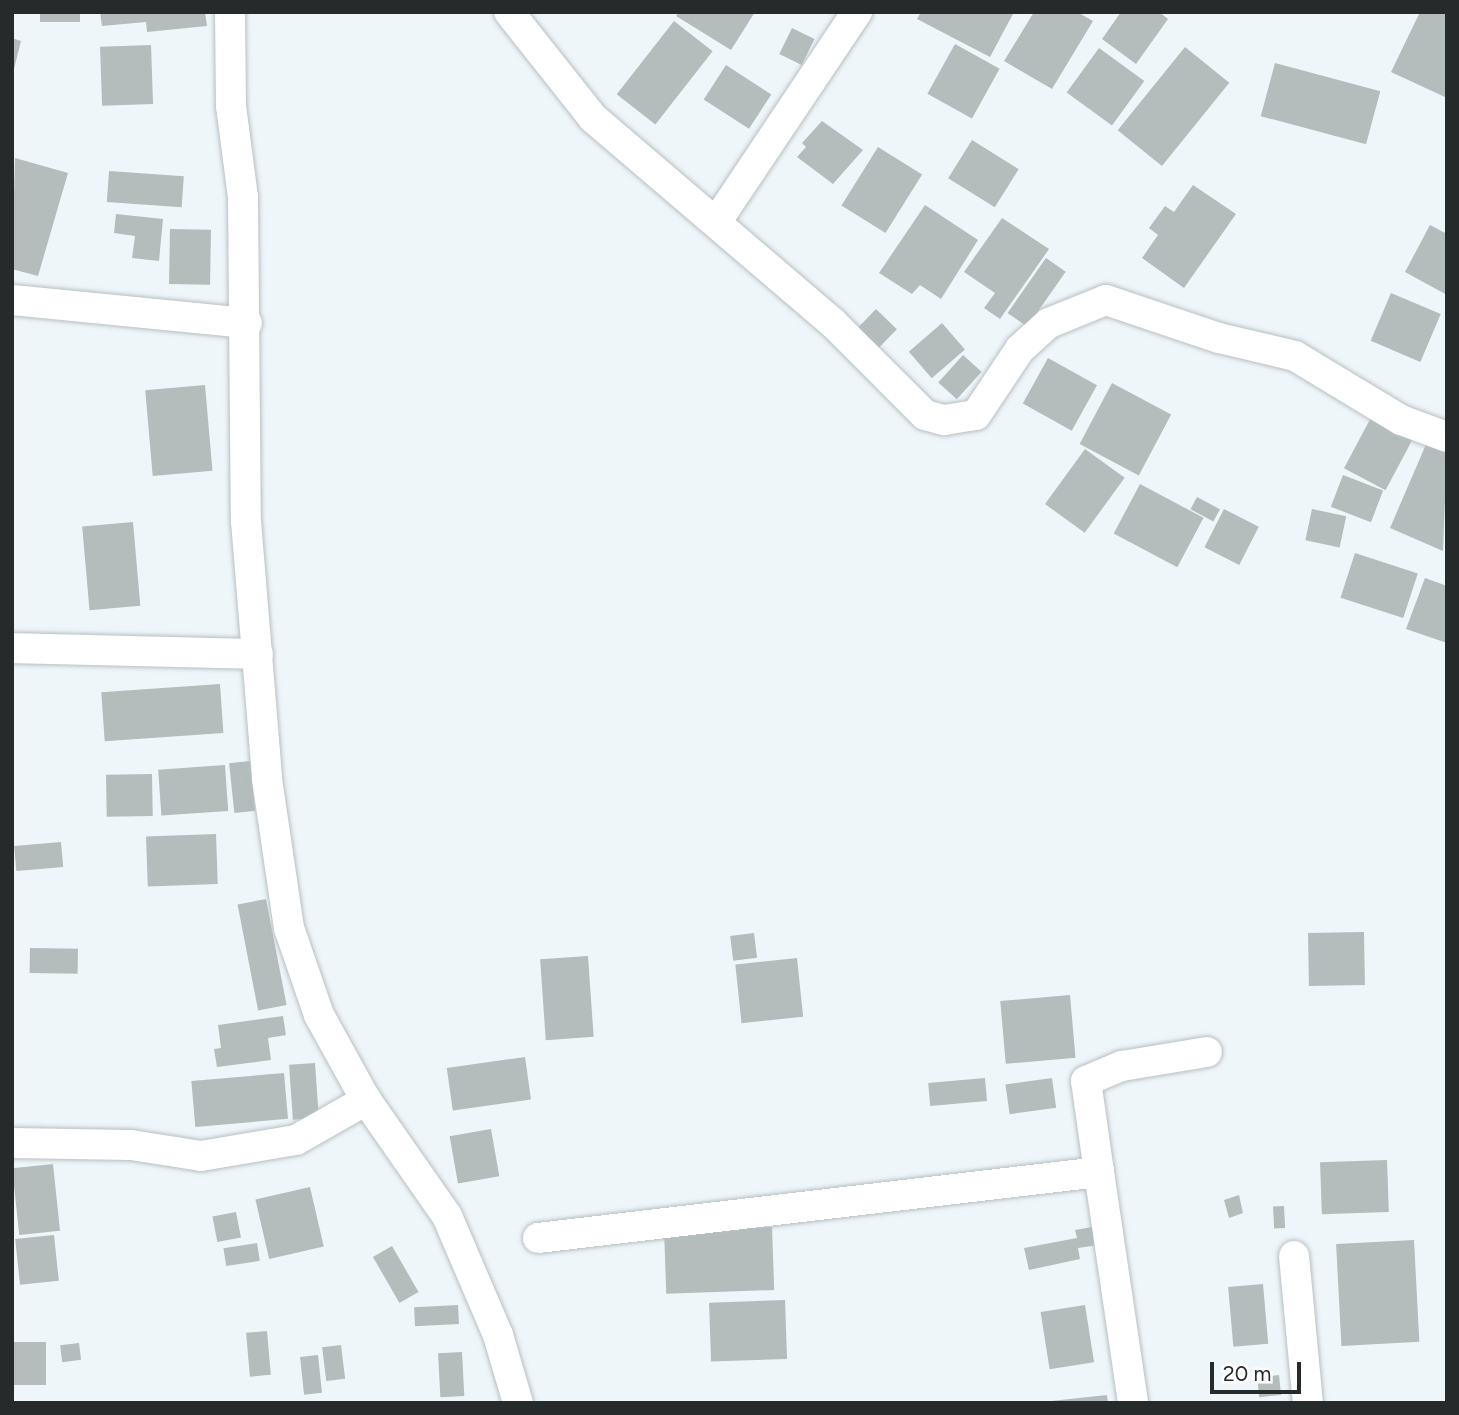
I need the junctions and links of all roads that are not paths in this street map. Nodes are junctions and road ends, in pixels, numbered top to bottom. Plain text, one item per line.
1 (230, 12) edge
2 (509, 12) edge
3 (857, 12) edge
4 (717, 220) junction
5 (12, 300) edge
6 (247, 323) junction
7 (1447, 437) edge
8 (12, 648) edge
9 (258, 654) junction
10 (1207, 1052) dead end
11 (366, 1100) junction
12 (12, 1143) edge
13 (1099, 1172) junction
14 (538, 1238) dead end
15 (1294, 1256) dead end
16 (518, 1403) edge
17 (1133, 1403) edge
18 (1308, 1403) edge

1 - 6 street
2 - 4 street
3 - 4 street
4 - 7 street
5 - 6 street
6 - 9 street
8 - 9 street
9 - 11 street
10 - 13 street
11 - 12 street
11 - 16 street
13 - 14 street
13 - 17 street
15 - 18 street

